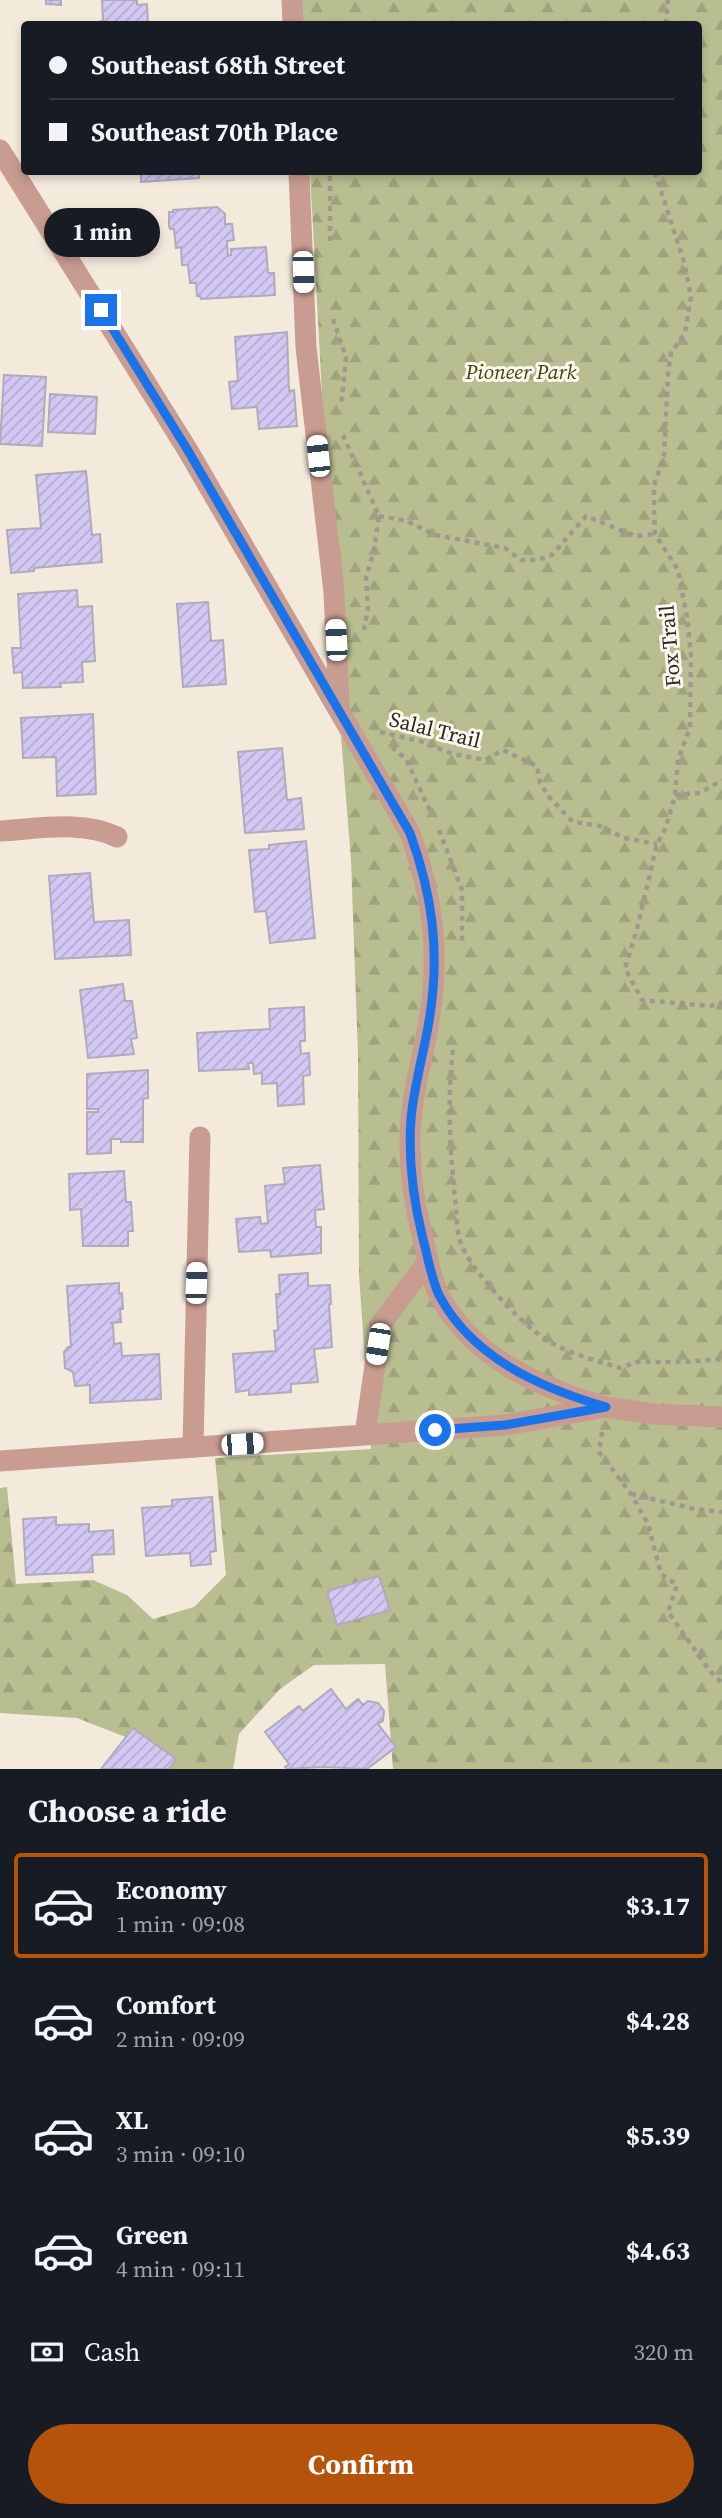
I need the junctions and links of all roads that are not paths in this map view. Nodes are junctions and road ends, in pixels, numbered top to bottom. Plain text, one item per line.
1 (292, 0) edge
2 (293, 21) edge
3 (0, 149) edge
4 (299, 175) edge
5 (339, 711) junction
6 (0, 831) edge
7 (117, 837) dead end
8 (200, 1138) dead end
9 (428, 1261) junction
10 (606, 1407) junction
11 (722, 1417) edge
12 (365, 1434) junction
13 (193, 1447) junction
14 (0, 1461) edge

1 - 2 street
3 - 5 street
4 - 5 street
5 - 9 street
6 - 7 street
8 - 13 street
9 - 10 street
9 - 12 street
10 - 11 street
10 - 12 street
12 - 13 street
13 - 14 street

